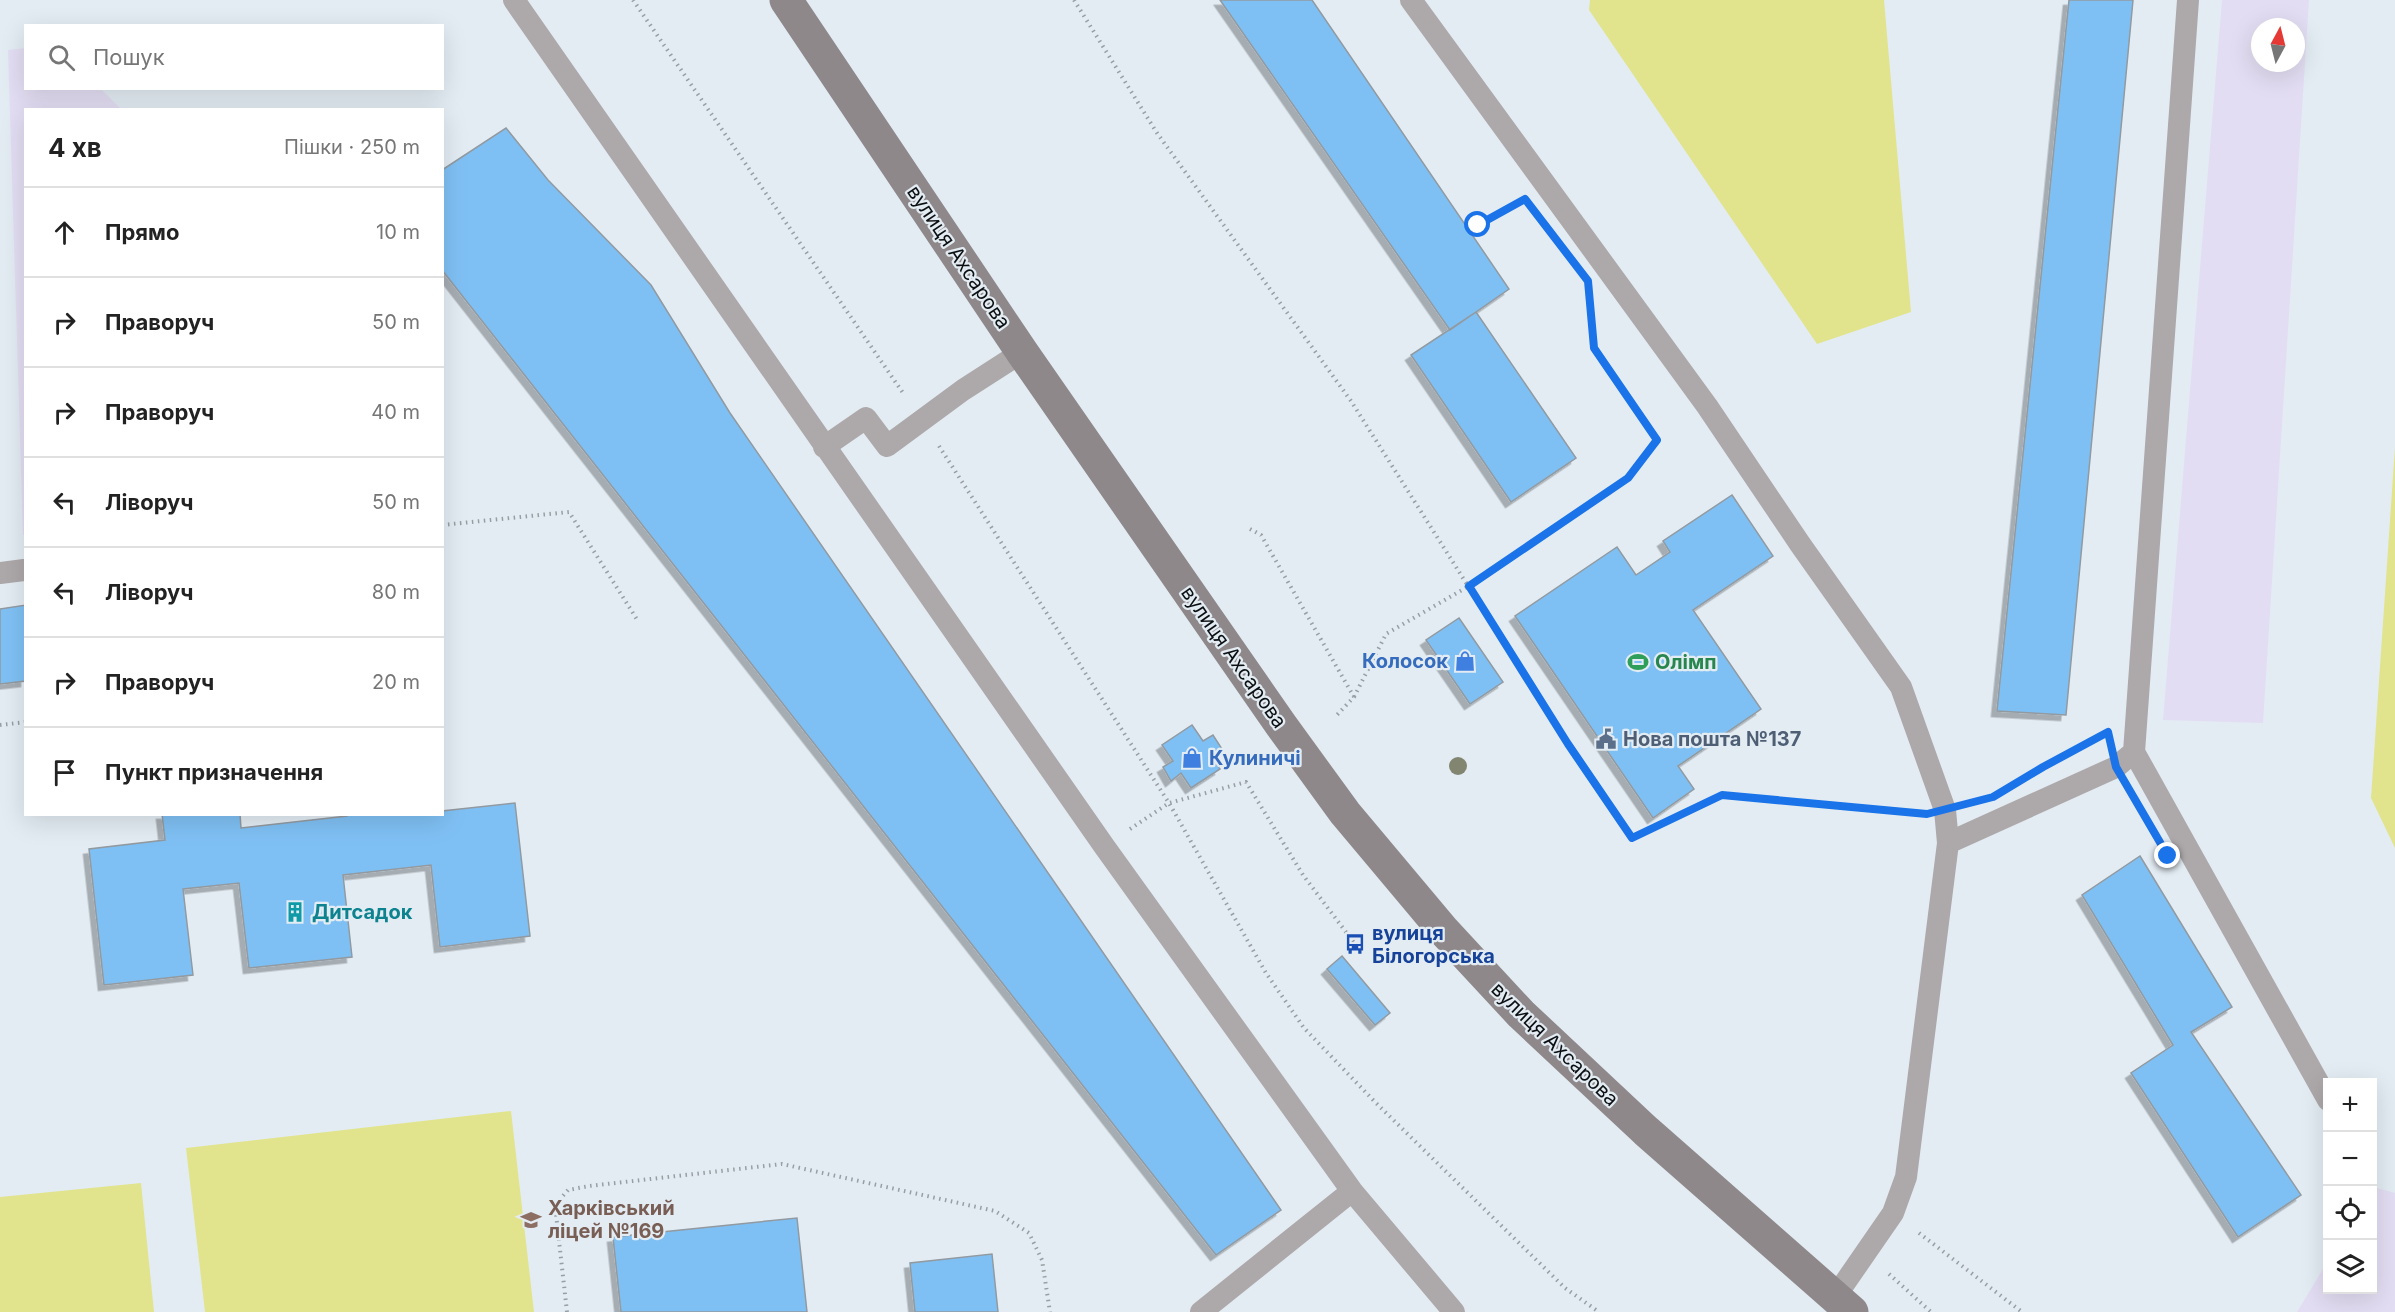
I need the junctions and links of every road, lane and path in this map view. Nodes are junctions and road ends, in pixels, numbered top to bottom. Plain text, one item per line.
1 (514, 0) edge
2 (633, 0) edge
3 (786, 0) edge
4 (1074, 0) edge
5 (1411, 0) edge
6 (2188, 0) edge
7 (1525, 199) dead end
8 (1469, 231) dead end
9 (1589, 292) dead end
10 (1022, 352) junction
11 (922, 420) junction
12 (824, 447) junction
13 (444, 525) edge
14 (1250, 529) dead end
15 (24, 570) dead end
16 (0, 573) edge
17 (1469, 586) junction
18 (638, 621) dead end
19 (1354, 697) junction
20 (1335, 717) dead end
21 (24, 722) edge
22 (0, 725) edge
23 (2134, 752) junction
24 (1169, 803) junction
25 (1945, 810) junction
26 (1129, 830) dead end
27 (1948, 843) junction
28 (1355, 944) dead end
29 (2323, 1091) edge
30 (1352, 1191) junction
31 (1893, 1213) junction
32 (1866, 1252) junction
33 (1843, 1305) edge
34 (567, 1312) edge
35 (1050, 1312) edge
36 (1201, 1312) edge
37 (1454, 1312) edge
38 (1599, 1312) edge
39 (1931, 1312) edge
40 (2022, 1312) edge

1 - 12 lane
2 - 11 path
3 - 10 main road, вулиця Ахсарова
4 - 17 path
5 - 25 lane
6 - 23 lane
7 - 8 path
9 - 17 path
10 - 11 lane
10 - 33 main road, вулиця Ахсарова
11 - 12 lane
11 - 24 path
12 - 30 lane
13 - 18 path
14 - 19 path
15 - 16 lane
17 - 19 path
17 - 25 path
19 - 20 path
21 - 22 path
23 - 27 lane
23 - 29 lane
24 - 26 path
24 - 28 path
24 - 38 path
25 - 27 lane
27 - 31 lane
30 - 36 lane
30 - 37 lane
31 - 32 lane
31 - 40 path
32 - 33 lane
32 - 39 path
34 - 35 path

